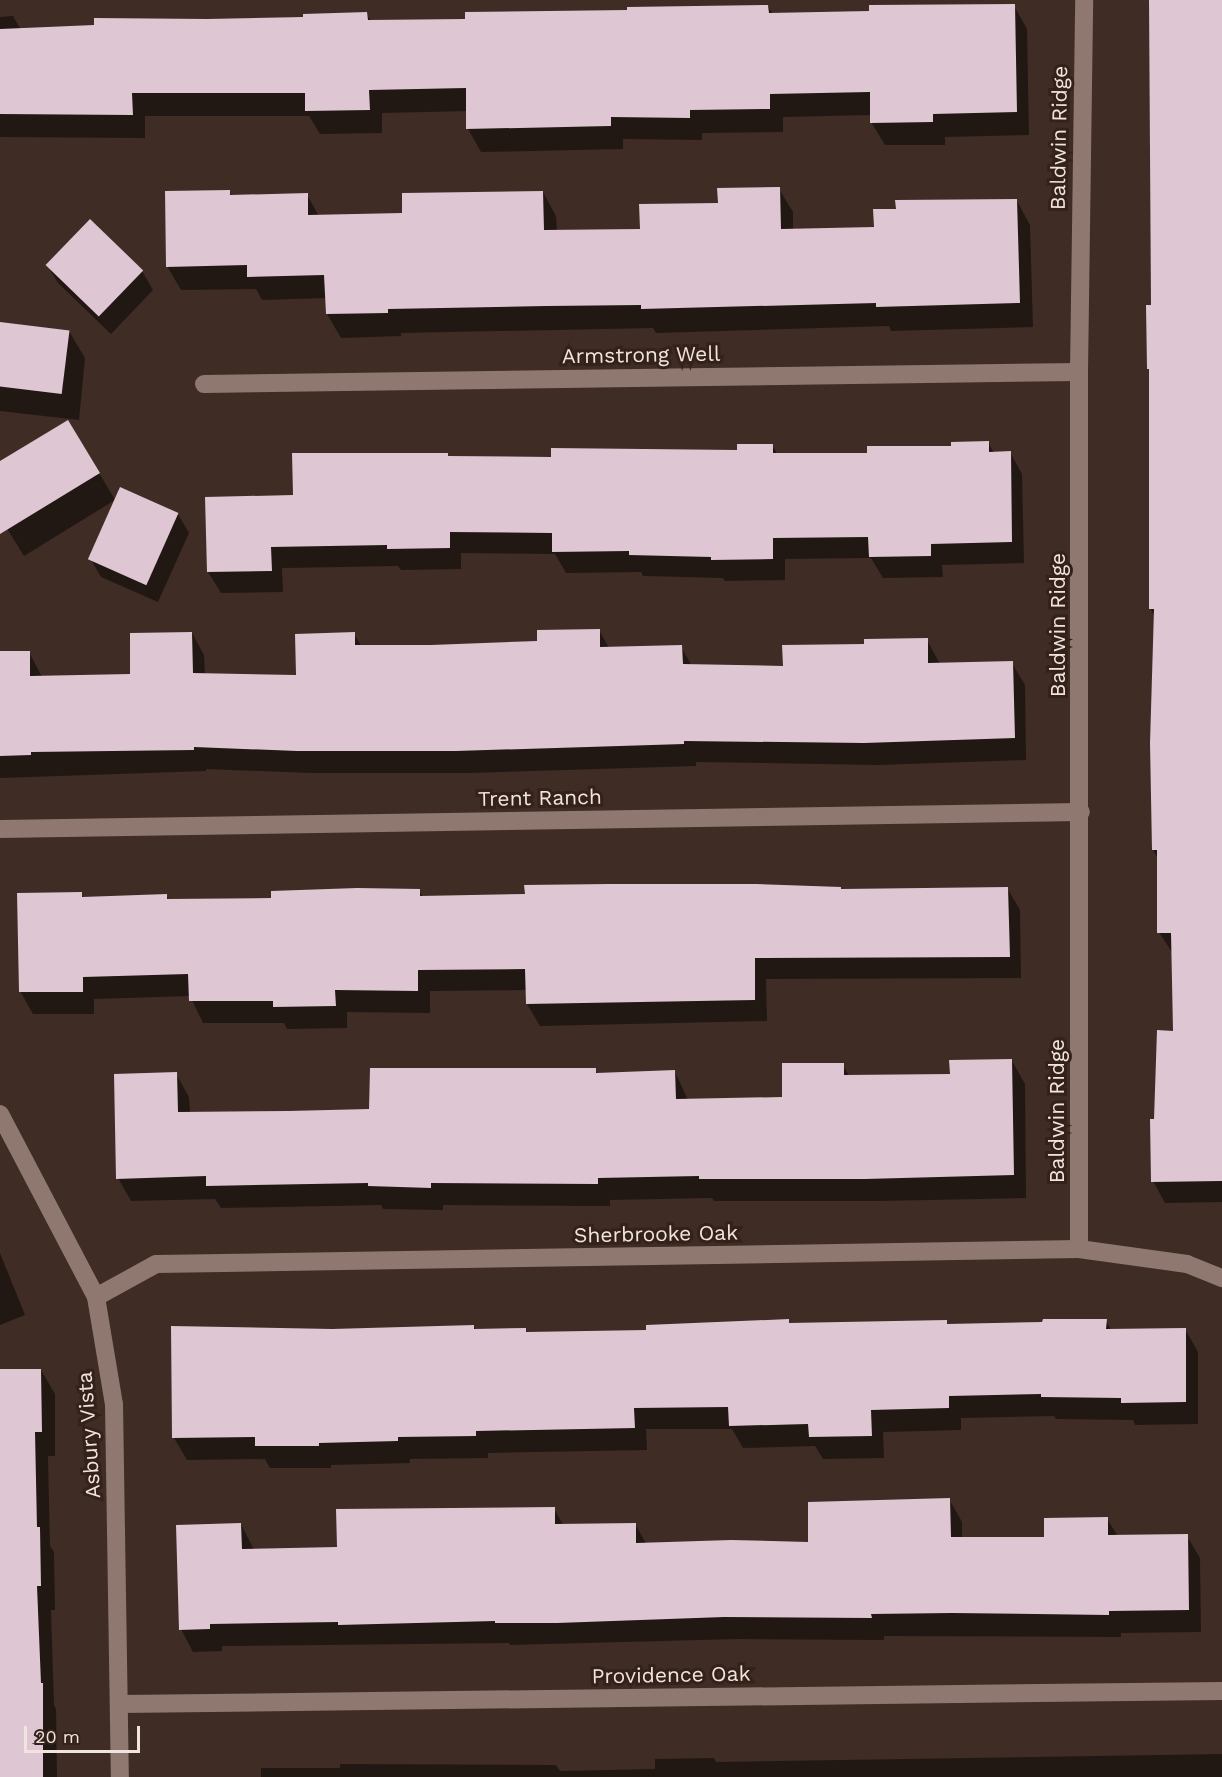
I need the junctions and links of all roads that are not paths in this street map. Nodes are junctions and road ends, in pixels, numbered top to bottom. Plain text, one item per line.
1 (1084, 0) edge
2 (1079, 372) junction
3 (204, 384) dead end
4 (1081, 812) junction
5 (0, 829) edge
6 (0, 1114) edge
7 (1079, 1249) junction
8 (1222, 1278) edge
9 (96, 1296) junction
10 (1222, 1691) edge
11 (120, 1704) junction
12 (120, 1777) edge

1 - 2 street, Baldwin Ridge
2 - 3 street, Armstrong Well
2 - 4 street, Baldwin Ridge
4 - 5 street, Trent Ranch
4 - 7 street, Baldwin Ridge
6 - 9 street, Asbury Vista
7 - 8 street, Sherbrooke Oak
7 - 9 street, Sherbrooke Oak
9 - 11 street, Asbury Vista
10 - 11 street, Providence Oak
11 - 12 street, Asbury Vista

